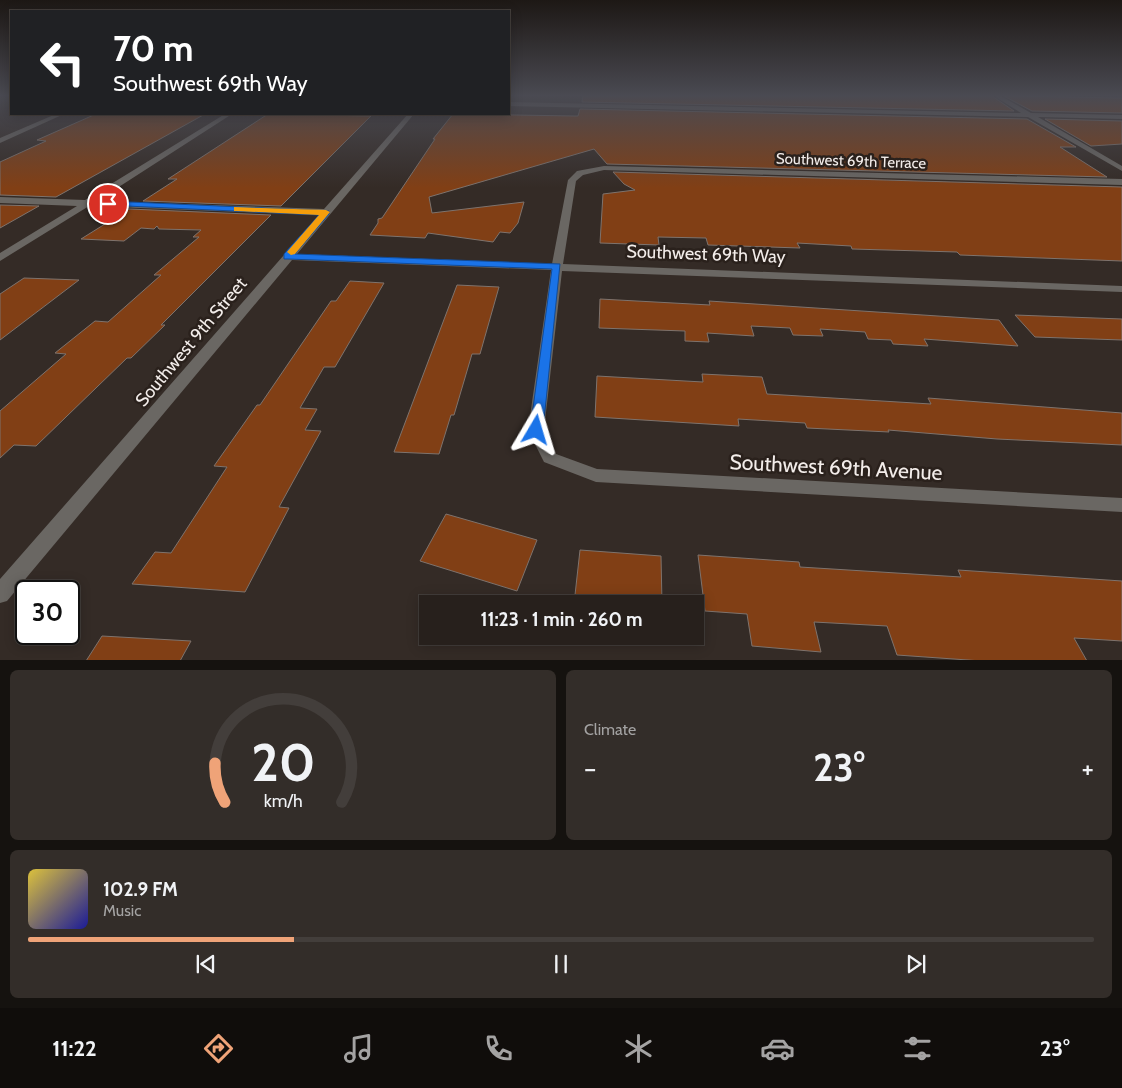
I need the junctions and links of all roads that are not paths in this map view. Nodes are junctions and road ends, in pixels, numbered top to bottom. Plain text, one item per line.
1 (33, 127) edge
2 (209, 127) edge
3 (400, 127) edge
4 (1051, 127) edge
5 (0, 141) edge
6 (1122, 169) edge
7 (1122, 182) edge
8 (0, 200) edge
9 (88, 203) junction
10 (326, 212) junction
11 (288, 256) junction
12 (0, 258) edge
13 (557, 266) junction
14 (1122, 289) edge
15 (1122, 506) edge
16 (0, 594) edge

1 - 5 street
2 - 9 street
3 - 10 street, Southwest 9th Street
4 - 6 street
7 - 13 street, Southwest 69th Terrace
8 - 9 street
9 - 10 street
9 - 12 street
10 - 11 street, Southwest 9th Street
11 - 13 street, Southwest 69th Way
11 - 16 street, Southwest 9th Street
13 - 14 street, Southwest 69th Way
13 - 15 street, Southwest 69th Avenue

